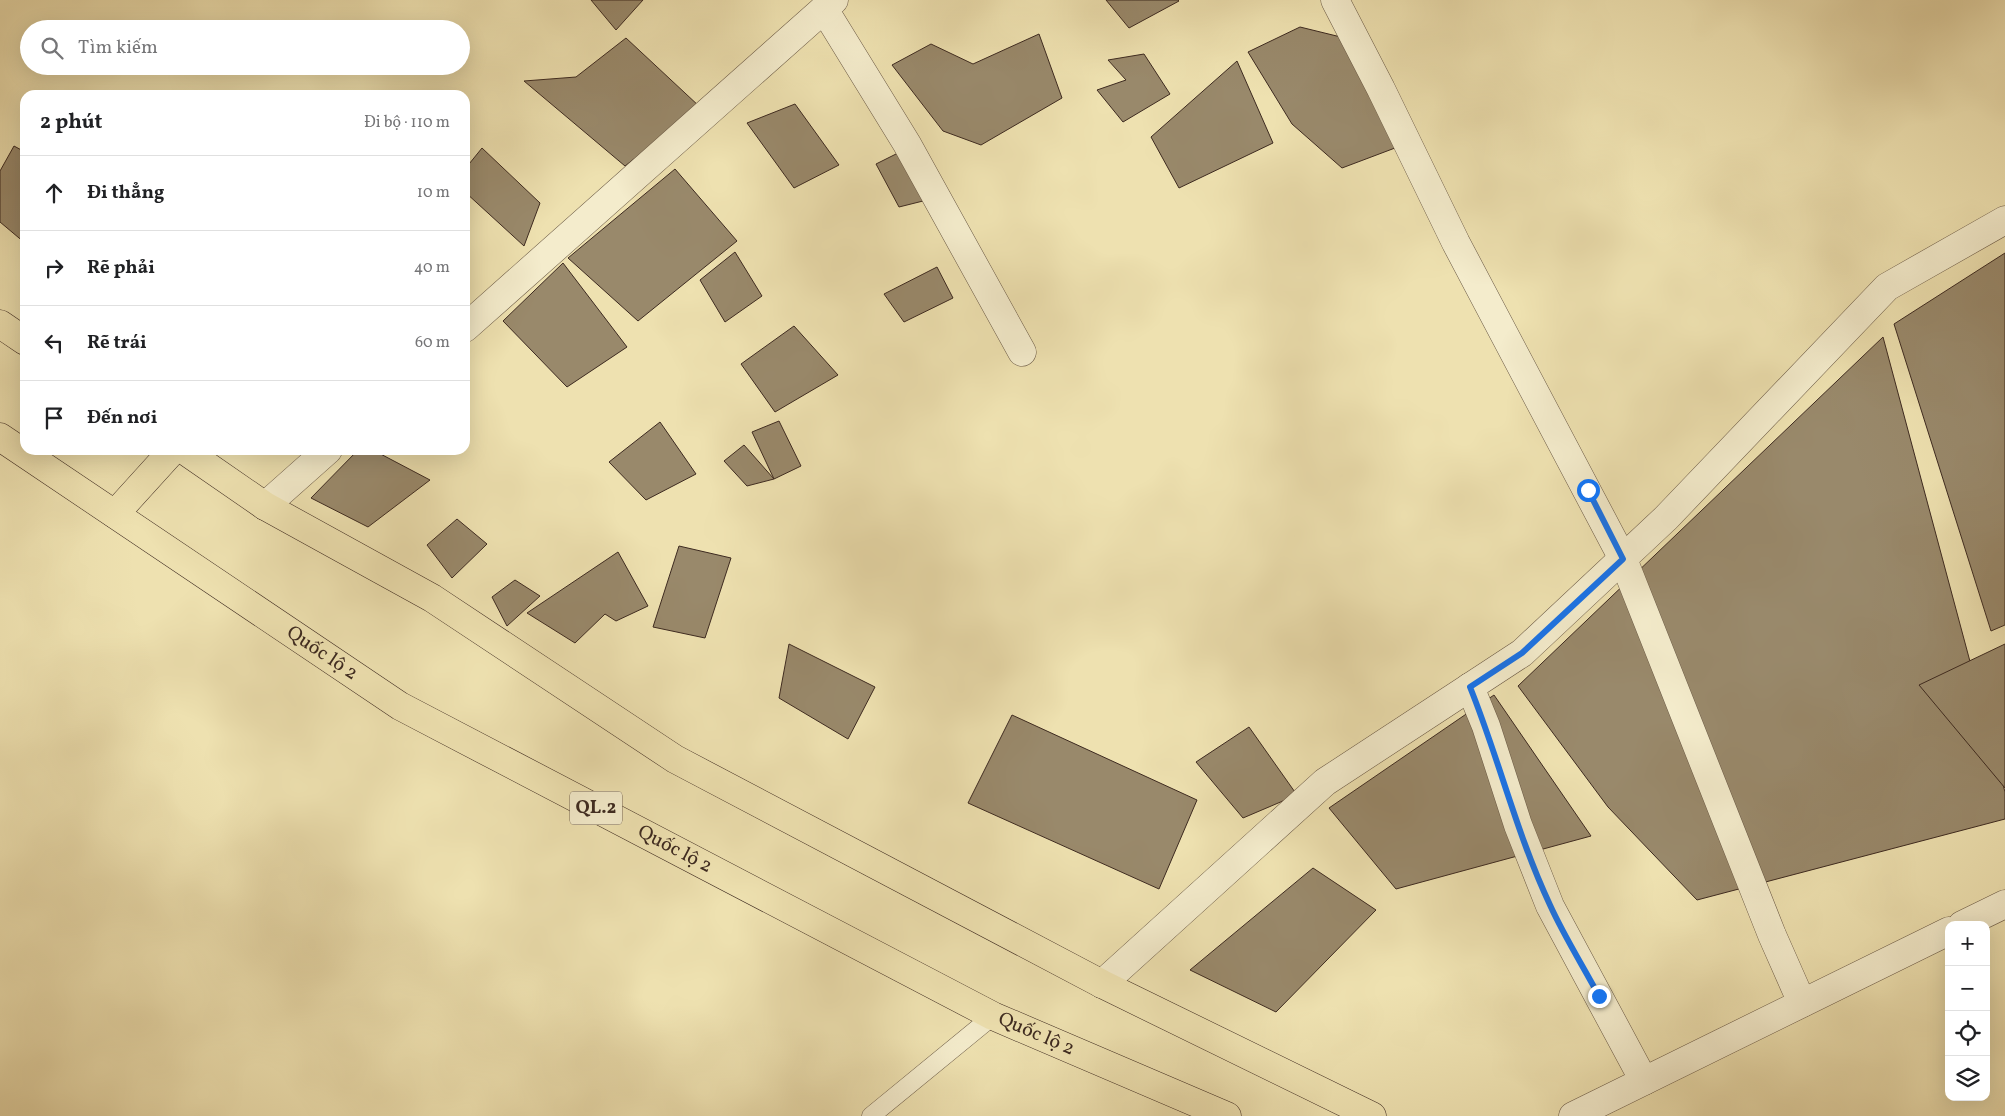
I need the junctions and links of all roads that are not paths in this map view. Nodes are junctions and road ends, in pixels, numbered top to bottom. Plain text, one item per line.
1 (1335, 0) edge
2 (829, 5) edge
3 (2005, 220) edge
4 (0, 324) edge
5 (470, 324) edge
6 (20, 338) edge
7 (1022, 352) dead end
8 (0, 436) edge
9 (20, 450) edge
10 (28, 455) edge
11 (168, 455) edge
12 (191, 455) edge
13 (322, 455) edge
14 (265, 506) junction
15 (115, 514) junction
16 (1623, 559) junction
17 (1470, 687) junction
18 (2005, 904) edge
19 (1970, 921) edge
20 (1945, 933) edge
21 (1102, 984) junction
22 (1802, 1003) junction
23 (992, 1016) junction
24 (1644, 1081) junction
25 (1224, 1115) edge
26 (871, 1116) edge
27 (1372, 1116) edge
28 (1573, 1116) edge

1 - 16 street
2 - 5 street
2 - 7 street
3 - 16 street
4 - 6 highway
8 - 9 highway, Quốc lộ 2 / QL.2
10 - 15 highway, Quốc lộ 2 / QL.2
11 - 15 highway
12 - 14 highway
13 - 14 street
14 - 21 highway
15 - 23 highway, Quốc lộ 2 / QL.2
16 - 17 street
16 - 22 street
17 - 21 street
17 - 24 street
18 - 19 street
20 - 22 street
21 - 27 highway
22 - 24 street
23 - 25 highway, Quốc lộ 2 / QL.2
23 - 26 lane
24 - 28 street

